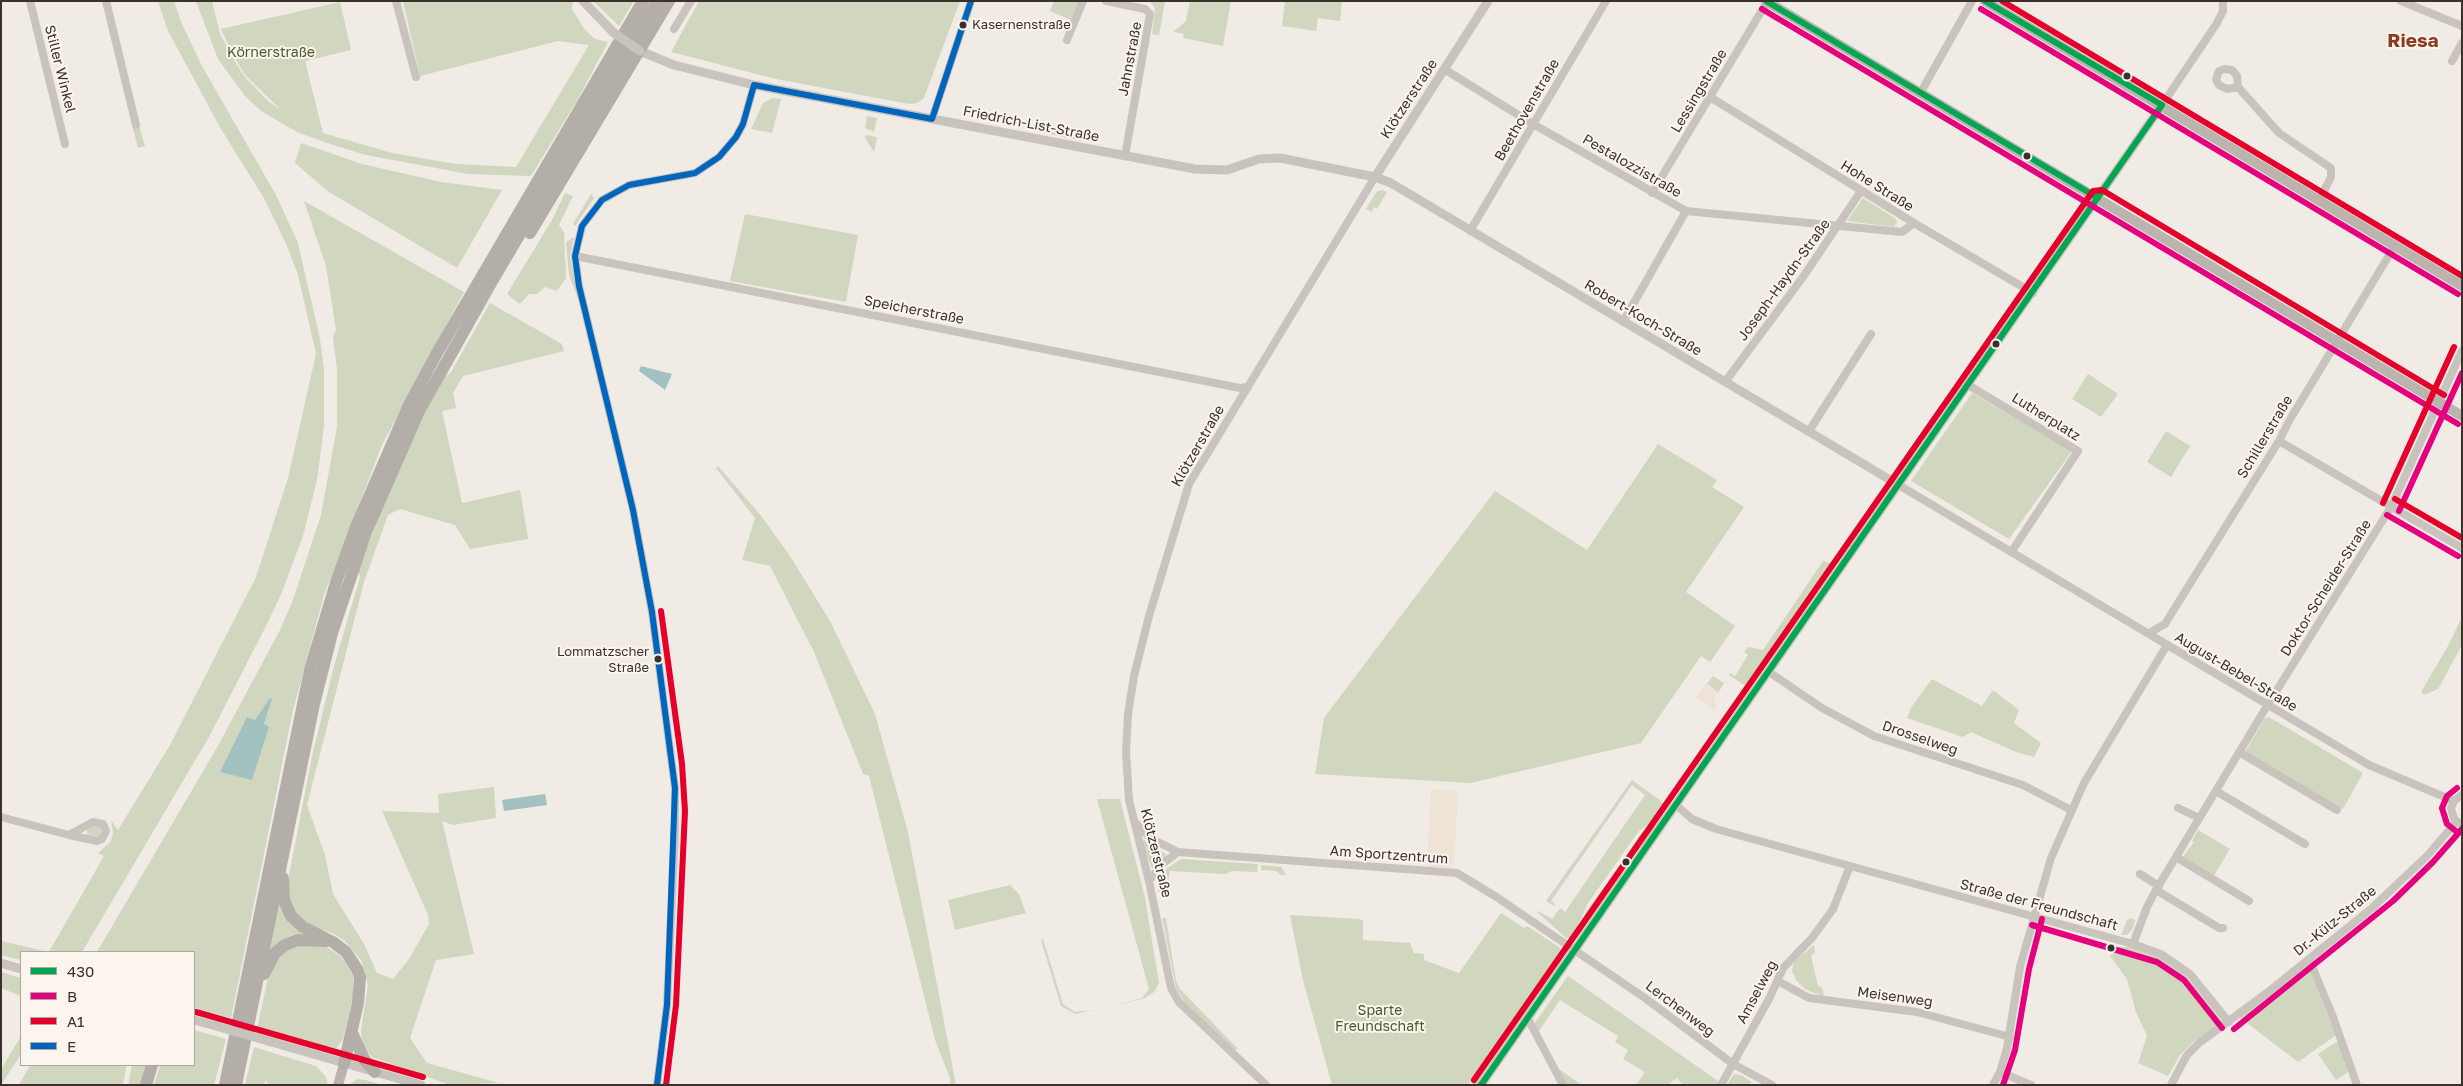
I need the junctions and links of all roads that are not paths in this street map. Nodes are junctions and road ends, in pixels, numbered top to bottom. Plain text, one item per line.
1 (30, 1) edge
2 (106, 1) edge
3 (396, 1) edge
4 (583, 1) edge
5 (643, 1) edge
6 (657, 1) edge
7 (669, 1) edge
8 (691, 1) edge
9 (971, 1) edge
10 (1083, 1) edge
11 (1106, 1) edge
12 (1488, 1) edge
13 (1606, 1) edge
14 (1767, 1) edge
15 (1972, 1) edge
16 (1985, 1) edge
17 (2223, 1) edge
18 (2401, 1) edge
19 (2462, 26) edge
20 (674, 29) dead end
21 (1067, 40) dead end
22 (2462, 43) edge
23 (640, 51) junction
24 (2452, 62) dead end
25 (1444, 69) junction
26 (416, 77) dead end
27 (754, 85) junction
28 (2238, 87) dead end
29 (1921, 92) junction
30 (1710, 97) junction
31 (2162, 106) junction
32 (932, 118) junction
33 (1533, 124) junction
34 (136, 125) dead end
35 (65, 144) dead end
36 (1125, 156) junction
37 (1375, 177) junction
38 (1861, 191) junction
39 (1652, 193) junction
40 (2098, 198) junction
41 (2319, 201) junction
42 (1686, 211) junction
43 (1914, 223) junction
44 (1839, 226) junction
45 (1470, 231) junction
46 (2394, 247) junction
47 (509, 252) junction
48 (574, 256) junction
49 (2462, 286) edge
50 (2033, 293) junction
51 (1623, 322) junction
52 (1871, 334) dead end
53 (2337, 340) junction
54 (2462, 351) edge
55 (1725, 382) junction
56 (1968, 385) junction
57 (1248, 387) junction
58 (2440, 403) junction
59 (2462, 416) edge
60 (1809, 431) junction
61 (2279, 441) junction
62 (1897, 484) junction
63 (2391, 507) junction
64 (2462, 548) edge
65 (2012, 551) junction
66 (2149, 633) junction
67 (2167, 645) junction
68 (1769, 672) junction
69 (2267, 706) junction
70 (2239, 752) junction
71 (2216, 791) junction
72 (2462, 795) edge
73 (2454, 801) junction
74 (1676, 805) junction
75 (2178, 808) dead end
76 (2071, 810) junction
77 (2337, 810) dead end
78 (1, 817) edge
79 (2200, 818) junction
80 (1133, 819) junction
81 (2459, 823) edge
82 (69, 835) dead end
83 (2306, 844) dead end
84 (1178, 852) junction
85 (2176, 857) junction
86 (282, 858) junction
87 (1850, 866) junction
88 (2140, 874) dead end
89 (1149, 881) junction
90 (2157, 888) junction
91 (2249, 901) dead end
92 (2034, 917) junction
93 (2223, 928) dead end
94 (333, 942) junction
95 (2134, 944) junction
96 (1575, 950) junction
97 (2309, 959) junction
98 (1, 963) edge
99 (20, 969) edge
100 (1778, 981) junction
101 (256, 990) junction
102 (1528, 1019) junction
103 (195, 1020) edge
104 (2229, 1022) junction
105 (352, 1033) junction
106 (2010, 1037) junction
107 (344, 1064) junction
108 (1733, 1064) junction
109 (152, 1066) edge
110 (376, 1072) junction
111 (2000, 1072) junction
112 (146, 1085) edge
113 (225, 1085) edge
114 (236, 1085) edge
115 (338, 1085) edge
116 (421, 1085) edge
117 (657, 1085) edge
118 (1266, 1085) edge
119 (1481, 1085) edge
120 (1563, 1085) edge
121 (1721, 1085) edge
122 (1772, 1085) edge
123 (1993, 1085) edge
124 (2031, 1085) edge
125 (2171, 1085) edge
126 (2357, 1085) edge

1 - 35 street, Stiller Winkel
2 - 34 street
3 - 26 street
4 - 23 street, Friedrich-List-Straße, bridge
5 - 113 highway
6 - 47 highway
7 - 23 highway
8 - 20 street
9 - 32 street
10 - 21 street
11 - 36 street, Jahnstraße
12 - 25 street, Klötzerstraße
13 - 33 street, Beethovenstraße
14 - 29 main road
14 - 30 street, Lessingstraße
15 - 29 street
16 - 31 main road
17 - 31 street
18 - 19 street
22 - 24 street
23 - 27 street, Friedrich-List-Straße
23 - 47 highway
25 - 33 street, Pestalozzistraße
25 - 37 street, Klötzerstraße
27 - 32 street, Friedrich-List-Straße
27 - 48 street
28 - 41 street
29 - 40 main road
30 - 38 street, Hohe Straße
30 - 39 street, Lessingstraße
31 - 40 street
31 - 41 main road
32 - 36 street, Friedrich-List-Straße
33 - 39 street, Pestalozzistraße
33 - 45 street, Beethovenstraße
36 - 37 street, Friedrich-List-Straße
37 - 45 street, Robert-Koch-Straße
37 - 57 street, Klötzerstraße
38 - 43 street, Hohe Straße
38 - 44 street, Joseph-Haydn-Straße
39 - 42 street, Pestalozzistraße
40 - 50 street
40 - 53 main road
41 - 46 main road
42 - 44 street, Pestalozzistraße
42 - 51 street
43 - 44 street, Pestalozzistraße
43 - 50 street, Hohe Straße
44 - 55 street, Joseph-Haydn-Straße
45 - 51 street, Robert-Koch-Straße
46 - 49 main road
46 - 53 street, Schillerstraße
47 - 86 highway
48 - 57 street, Speicherstraße
48 - 117 street
50 - 56 street
51 - 55 street, Robert-Koch-Straße
52 - 60 street
53 - 58 main road
53 - 61 street, Schillerstraße
54 - 58 street, Doktor-Scheider-Straße
55 - 60 street, Robert-Koch-Straße
56 - 62 street
56 - 65 street, Lutherplatz
57 - 80 street, Klötzerstraße
58 - 59 main road
58 - 63 street, Doktor-Scheider-Straße
60 - 62 street, Robert-Koch-Straße
61 - 63 street
61 - 66 street, Schillerstraße
62 - 65 street
62 - 68 street
63 - 64 street
63 - 69 street, Doktor-Scheider-Straße
65 - 66 street, August-Bebel-Straße
66 - 67 street, August-Bebel-Straße
67 - 69 street, August-Bebel-Straße
67 - 76 street
68 - 74 street
68 - 76 street, Drosselweg
69 - 70 street, Doktor-Scheider-Straße
69 - 73 street, August-Bebel-Straße
70 - 71 street, Doktor-Scheider-Straße
70 - 77 street
71 - 79 street, Doktor-Scheider-Straße
71 - 83 street
72 - 73 street
73 - 81 street
74 - 87 street, Straße der Freundschaft
74 - 96 street
75 - 79 street
76 - 92 street
78 - 82 street
79 - 85 street, Doktor-Scheider-Straße
80 - 84 street, Am Sportzentrum
80 - 89 street, Klötzerstraße
81 - 97 street, Dr.-Külz-Straße
84 - 89 street
84 - 96 street, Am Sportzentrum
85 - 90 street, Doktor-Scheider-Straße
85 - 91 street
86 - 94 highway
86 - 101 highway
87 - 92 street, Straße der Freundschaft
87 - 100 street, Amselweg
88 - 90 street
89 - 118 street, Klötzerstraße
90 - 93 street
90 - 95 street, Doktor-Scheider-Straße
92 - 95 street, Straße der Freundschaft
92 - 106 street
94 - 101 highway
94 - 105 highway
95 - 104 street, Straße der Freundschaft
96 - 102 street
96 - 108 street, Lerchenweg
97 - 104 street, Dr.-Külz-Straße
97 - 126 street
98 - 99 street
100 - 106 street, Meisenweg
100 - 108 street, Amselweg
101 - 114 highway
102 - 119 street
102 - 120 street
103 - 107 street, bridge
104 - 125 street, Dr.-Külz-Straße
105 - 107 highway
105 - 110 highway
106 - 111 street
107 - 110 street
107 - 115 main road
108 - 121 street, Amselweg
108 - 122 street, Lerchenweg
109 - 112 highway
110 - 116 street
111 - 123 street
111 - 124 street

